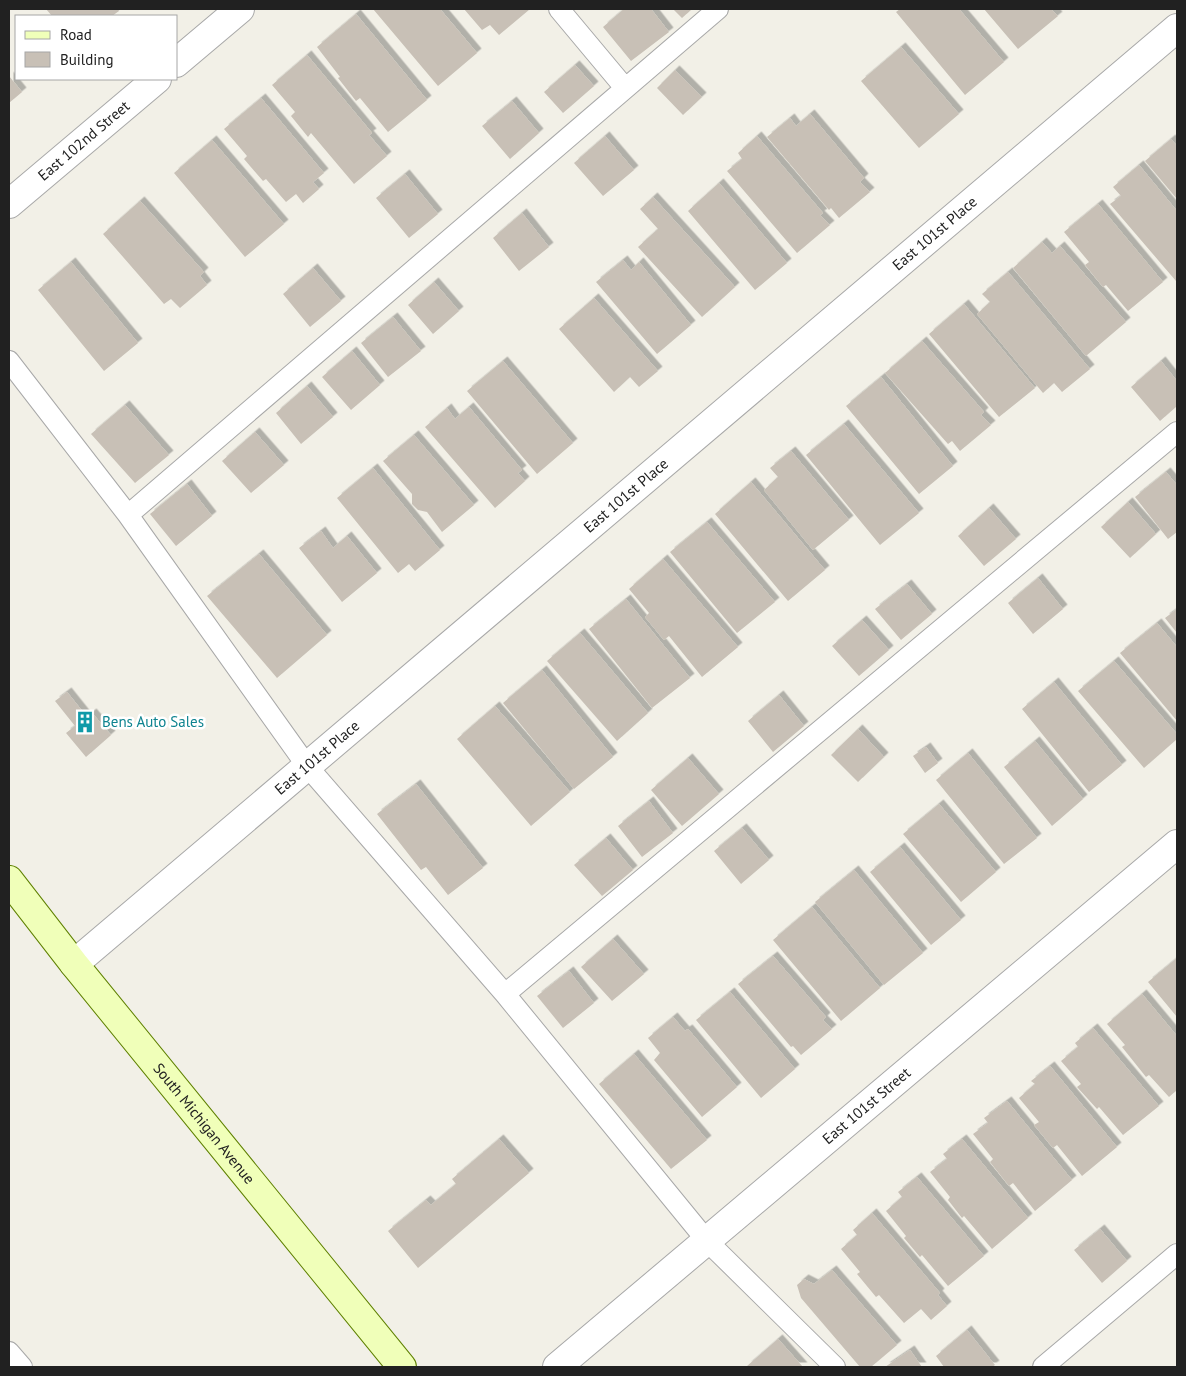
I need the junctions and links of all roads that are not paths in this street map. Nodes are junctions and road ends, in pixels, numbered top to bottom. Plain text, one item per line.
1 (240, 9) edge
2 (559, 9) edge
3 (718, 9) edge
4 (1177, 28) edge
5 (178, 61) edge
6 (156, 80) edge
7 (625, 88) junction
8 (9, 204) edge
9 (9, 362) edge
10 (1177, 432) edge
11 (128, 515) junction
12 (307, 766) junction
13 (1177, 844) edge
14 (9, 880) edge
15 (74, 964) junction
16 (505, 994) junction
17 (707, 1241) junction
18 (1177, 1254) edge
19 (9, 1352) edge
20 (22, 1367) edge
21 (402, 1367) edge
22 (557, 1367) edge
23 (835, 1367) edge
24 (1043, 1367) edge

1 - 5 street
2 - 7 lane
3 - 7 lane
4 - 12 street, East 101st Place
6 - 8 street, East 102nd Street
7 - 11 lane
9 - 11 lane
10 - 16 lane
11 - 12 lane
12 - 15 street, East 101st Place
12 - 16 lane
13 - 17 street, East 101st Street
14 - 15 main road, South Michigan Avenue
15 - 21 main road, South Michigan Avenue
16 - 17 lane
17 - 22 street, East 101st Street
17 - 23 lane
18 - 24 lane
19 - 20 lane

